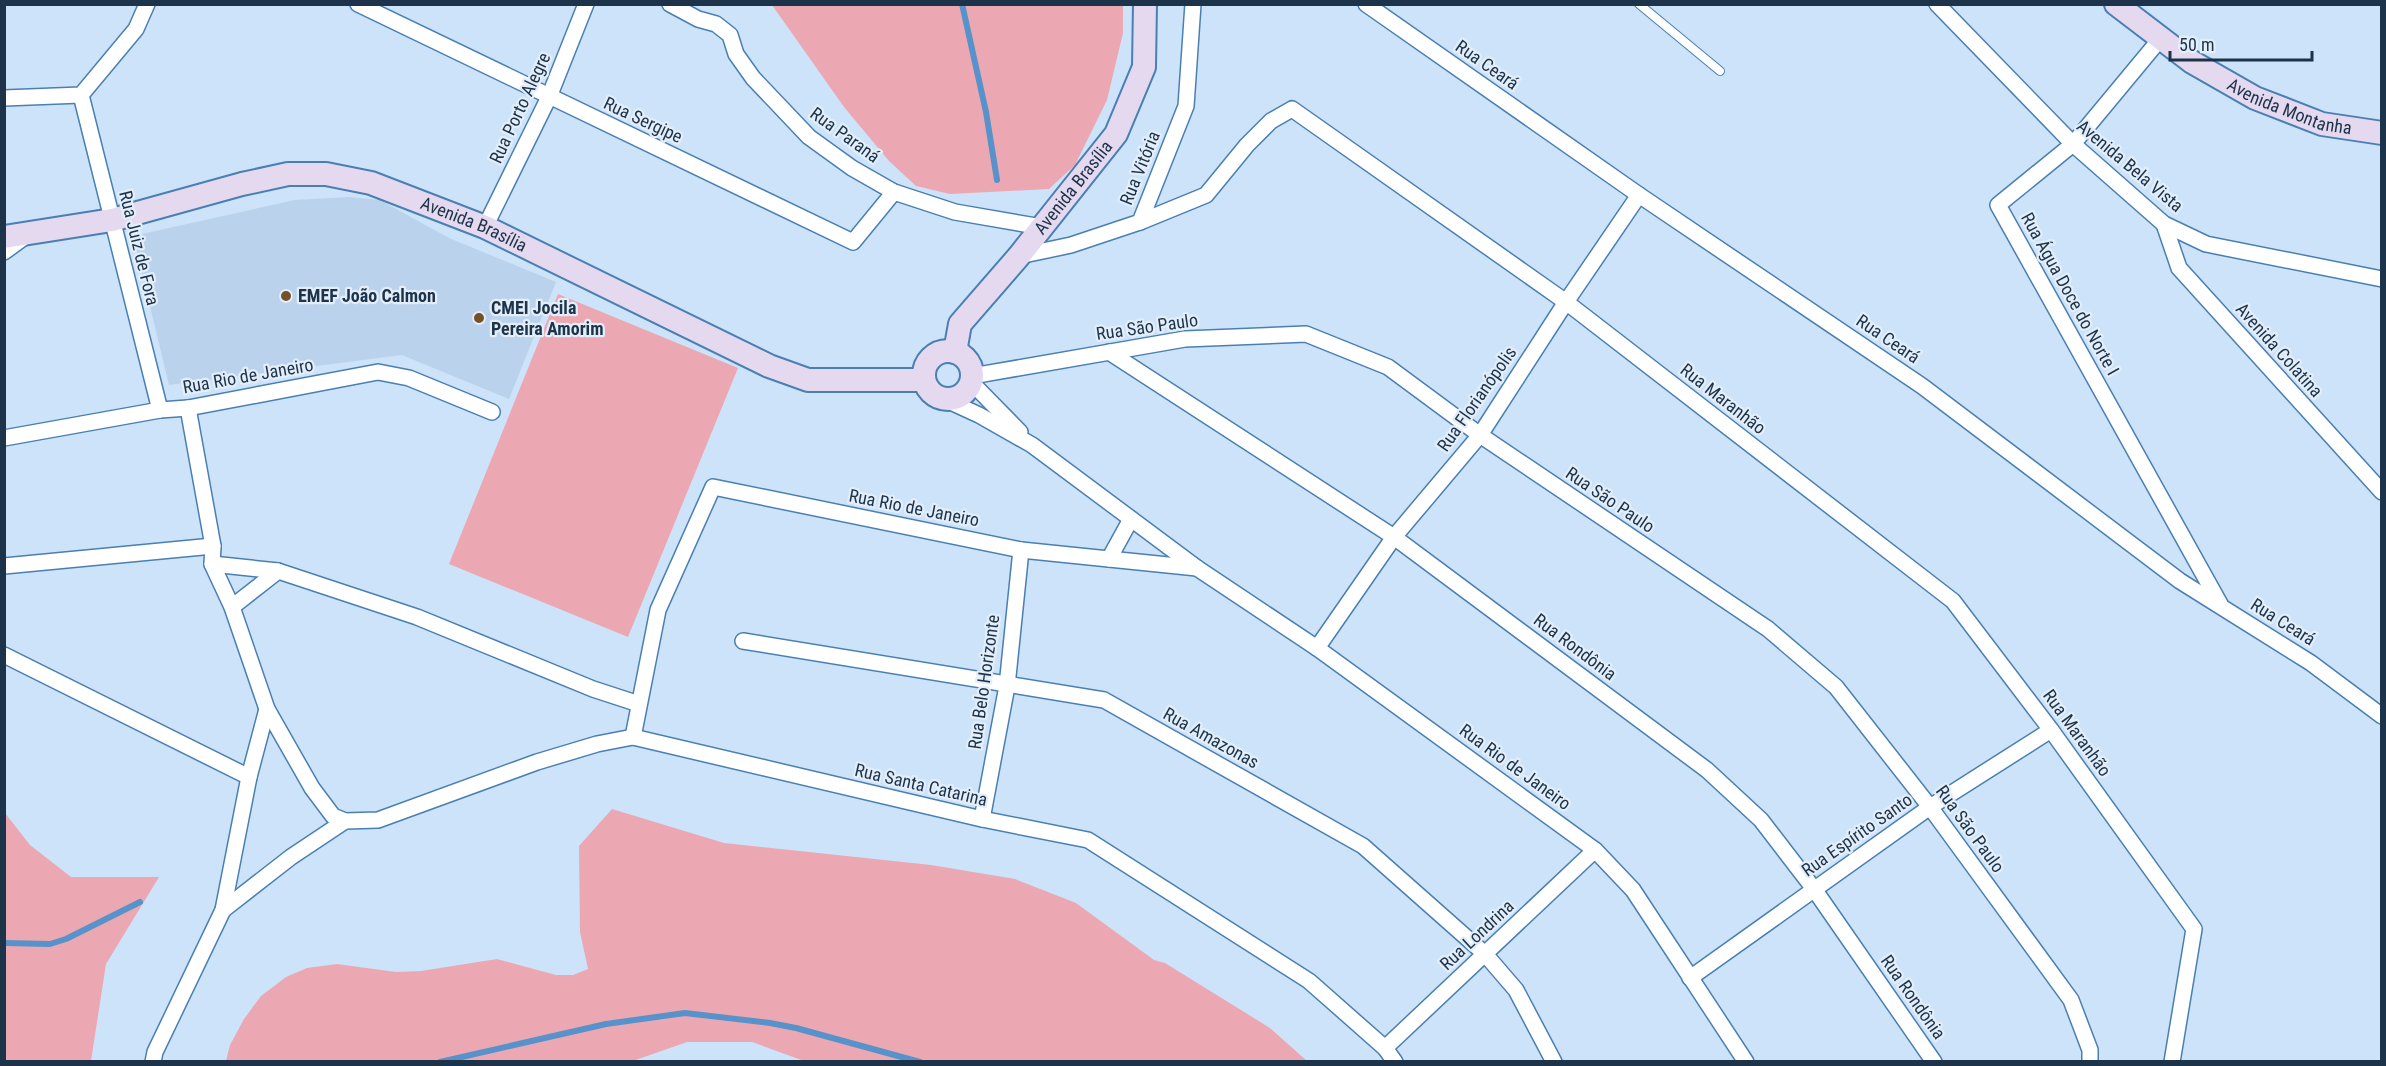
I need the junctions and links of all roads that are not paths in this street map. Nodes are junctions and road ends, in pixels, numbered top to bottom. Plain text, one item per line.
1 (147, 4) edge
2 (358, 4) edge
3 (586, 4) edge
4 (670, 4) edge
5 (1145, 4) edge
6 (1193, 4) edge
7 (1366, 4) edge
8 (1639, 4) edge
9 (1937, 4) edge
10 (2116, 4) edge
11 (2161, 38) junction
12 (1720, 71) dead end
13 (81, 95) junction
14 (549, 97) junction
15 (4, 98) edge
16 (2382, 134) edge
17 (2073, 144) junction
18 (894, 192) junction
19 (1639, 195) junction
20 (112, 220) junction
21 (1140, 222) junction
22 (2164, 224) junction
23 (485, 227) junction
24 (1042, 227) junction
25 (28, 235) junction
26 (4, 237) edge
27 (4, 252) edge
28 (1019, 256) junction
29 (2382, 279) edge
30 (1566, 302) junction
31 (955, 352) junction
32 (1109, 352) junction
33 (972, 379) junction
34 (924, 380) junction
35 (942, 398) junction
36 (188, 408) junction
37 (160, 410) junction
38 (492, 412) dead end
39 (1480, 435) junction
40 (4, 438) edge
41 (1032, 445) junction
42 (2382, 492) edge
43 (1131, 519) junction
44 (1394, 537) junction
45 (213, 546) junction
46 (1021, 549) junction
47 (1109, 559) junction
48 (212, 564) junction
49 (4, 566) edge
50 (1197, 568) junction
51 (278, 571) junction
52 (232, 607) junction
53 (2222, 607) junction
54 (743, 641) dead end
55 (1317, 648) junction
56 (4, 655) edge
57 (1007, 686) junction
58 (639, 704) junction
59 (267, 709) junction
60 (2382, 716) edge
61 (2051, 730) junction
62 (633, 737) junction
63 (249, 777) junction
64 (1930, 807) junction
65 (982, 819) junction
66 (345, 821) junction
67 (1595, 850) junction
68 (1814, 889) junction
69 (223, 910) junction
70 (1485, 954) junction
71 (1690, 978) junction
72 (1384, 1048) junction
73 (153, 1062) edge
74 (1395, 1062) edge
75 (1554, 1062) edge
76 (1746, 1062) edge
77 (1934, 1062) edge
78 (2090, 1062) edge
79 (2172, 1062) edge

1 - 13 street
2 - 14 street, Rua Sergipe
3 - 14 street, Rua Porto Alegre
4 - 18 street, Rua Paraná
5 - 24 street, Avenida Brasília
6 - 21 street, Rua Vitória
7 - 19 street, Rua Ceará
8 - 12 lane
9 - 17 street, Avenida Bela Vista
10 - 11 street, Avenida Montanha
11 - 16 street, Avenida Montanha
11 - 17 street, Rua Água Doce do Norte I
13 - 15 street
13 - 20 street, Rua Juiz de Fora
14 - 18 street, Rua Sergipe
14 - 23 street, Rua Porto Alegre
17 - 22 street, Avenida Bela Vista
17 - 53 street, Rua Água Doce do Norte I
18 - 24 street, Rua Paraná
19 - 30 street, Rua Florianópolis
19 - 53 street, Rua Ceará
20 - 23 street, Avenida Brasília
20 - 25 street, Avenida Brasília
20 - 37 street, Rua Juiz de Fora
21 - 28 street, Rua Vitória
21 - 30 street, Rua Maranhão
22 - 29 street, Avenida Bela Vista
22 - 42 street, Avenida Colatina
23 - 34 street, Avenida Brasília
24 - 28 street, Avenida Brasília
25 - 26 street, Avenida Brasília
25 - 27 street
28 - 31 street, Avenida Brasília
30 - 39 street, Rua Florianópolis
30 - 61 street, Rua Maranhão
31 - 33 street
31 - 34 street
32 - 33 street, Rua São Paulo
32 - 39 street, Rua São Paulo
32 - 44 street, Rua Rondônia
33 - 35 street
33 - 41 street, Rua Rio de Janeiro
34 - 35 street
35 - 41 street, Rua Rio de Janeiro
36 - 37 street, Rua Rio de Janeiro
36 - 38 street, Rua Rio de Janeiro
36 - 45 street
37 - 40 street, Rua Rio de Janeiro
39 - 44 street, Rua Florianópolis
39 - 64 street, Rua São Paulo
41 - 43 street, Rua Rio de Janeiro
43 - 47 street
43 - 50 street, Rua Rio de Janeiro
44 - 55 street, Rua Florianópolis
44 - 68 street, Rua Rondônia
45 - 48 street
45 - 49 street
46 - 47 street, Rua Rio de Janeiro
46 - 57 street, Rua Belo Horizonte
46 - 58 street, Rua Rio de Janeiro
47 - 50 street, Rua Rio de Janeiro
48 - 51 street
48 - 52 street
50 - 55 street, Rua Rio de Janeiro
51 - 52 street
51 - 58 street
52 - 59 street
53 - 60 street, Rua Ceará
54 - 57 street, Rua Amazonas
55 - 67 street, Rua Rio de Janeiro
56 - 63 street
57 - 65 street, Rua Belo Horizonte
57 - 70 street, Rua Amazonas
58 - 62 street
59 - 63 street
59 - 66 street
61 - 64 street, Rua Espírito Santo
61 - 79 street, Rua Maranhão
62 - 65 street, Rua Santa Catarina
62 - 66 street
63 - 69 street
64 - 68 street, Rua Espírito Santo
64 - 78 street, Rua São Paulo
65 - 72 street, Rua Santa Catarina
66 - 69 street
67 - 70 street, Rua Londrina
67 - 71 street, Rua Rio de Janeiro
68 - 71 street, Rua Espírito Santo
68 - 77 street, Rua Rondônia
69 - 73 street
70 - 72 street, Rua Londrina
70 - 75 street, Rua Amazonas
71 - 76 street, Rua Rio de Janeiro
72 - 74 street, Rua Santa Catarina

